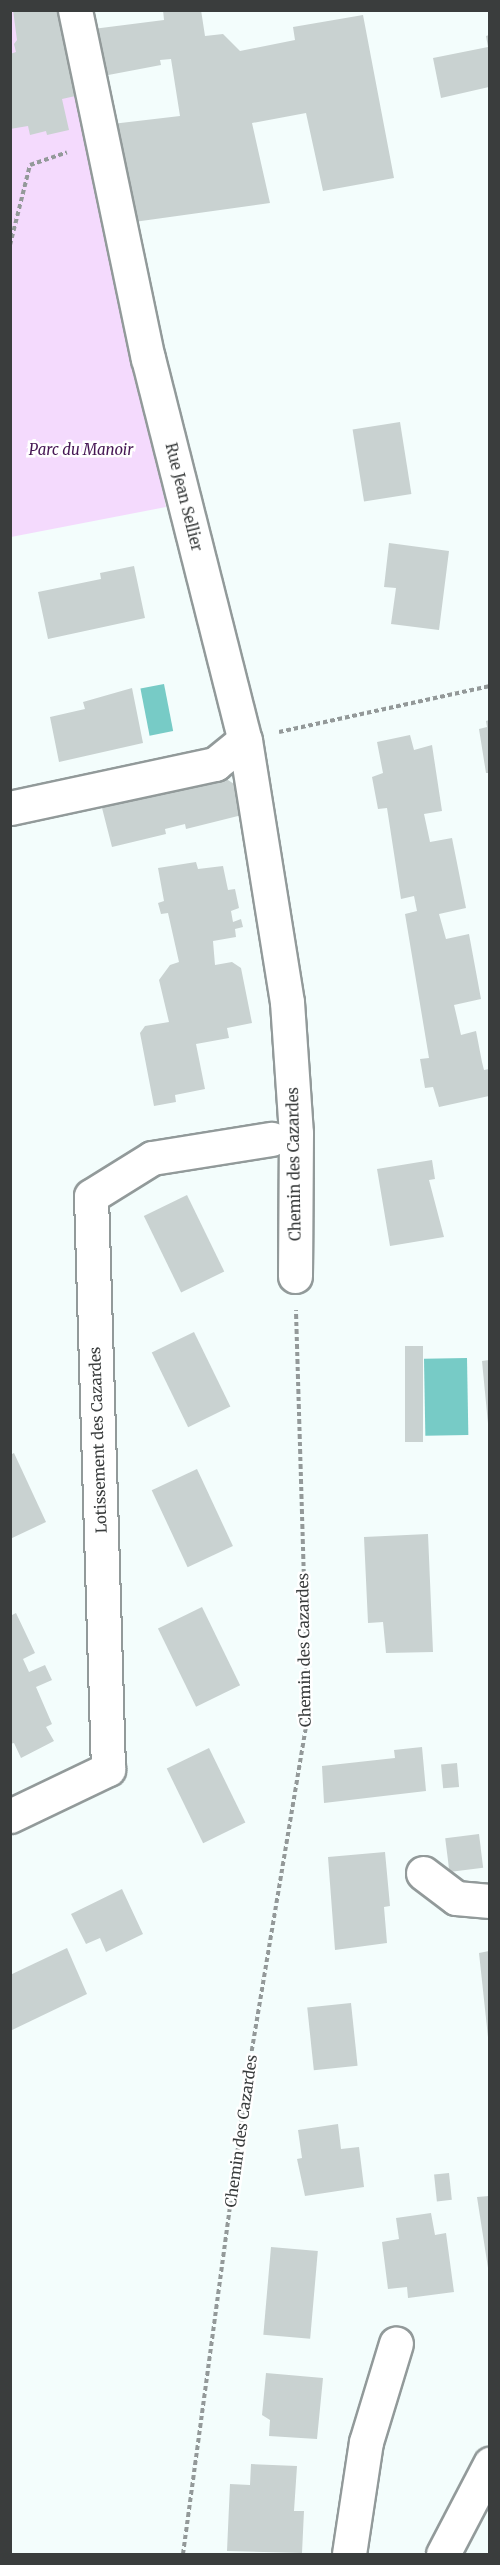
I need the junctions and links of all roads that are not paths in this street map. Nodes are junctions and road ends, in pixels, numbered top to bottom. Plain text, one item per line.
1 (75, 10) edge
2 (245, 740) junction
3 (10, 808) edge
4 (271, 1139) dead end
5 (295, 1276) road end
6 (10, 1816) edge
7 (423, 1873) dead end
8 (489, 1902) edge
9 (396, 2343) dead end
10 (489, 2464) edge
11 (349, 2554) edge
12 (443, 2554) edge

1 - 2 street, Rue Jean Sellier
2 - 3 street
2 - 5 street, Chemin des Cazardes
4 - 6 street, Lotissement des Cazardes
7 - 8 street
9 - 11 street
10 - 12 street

